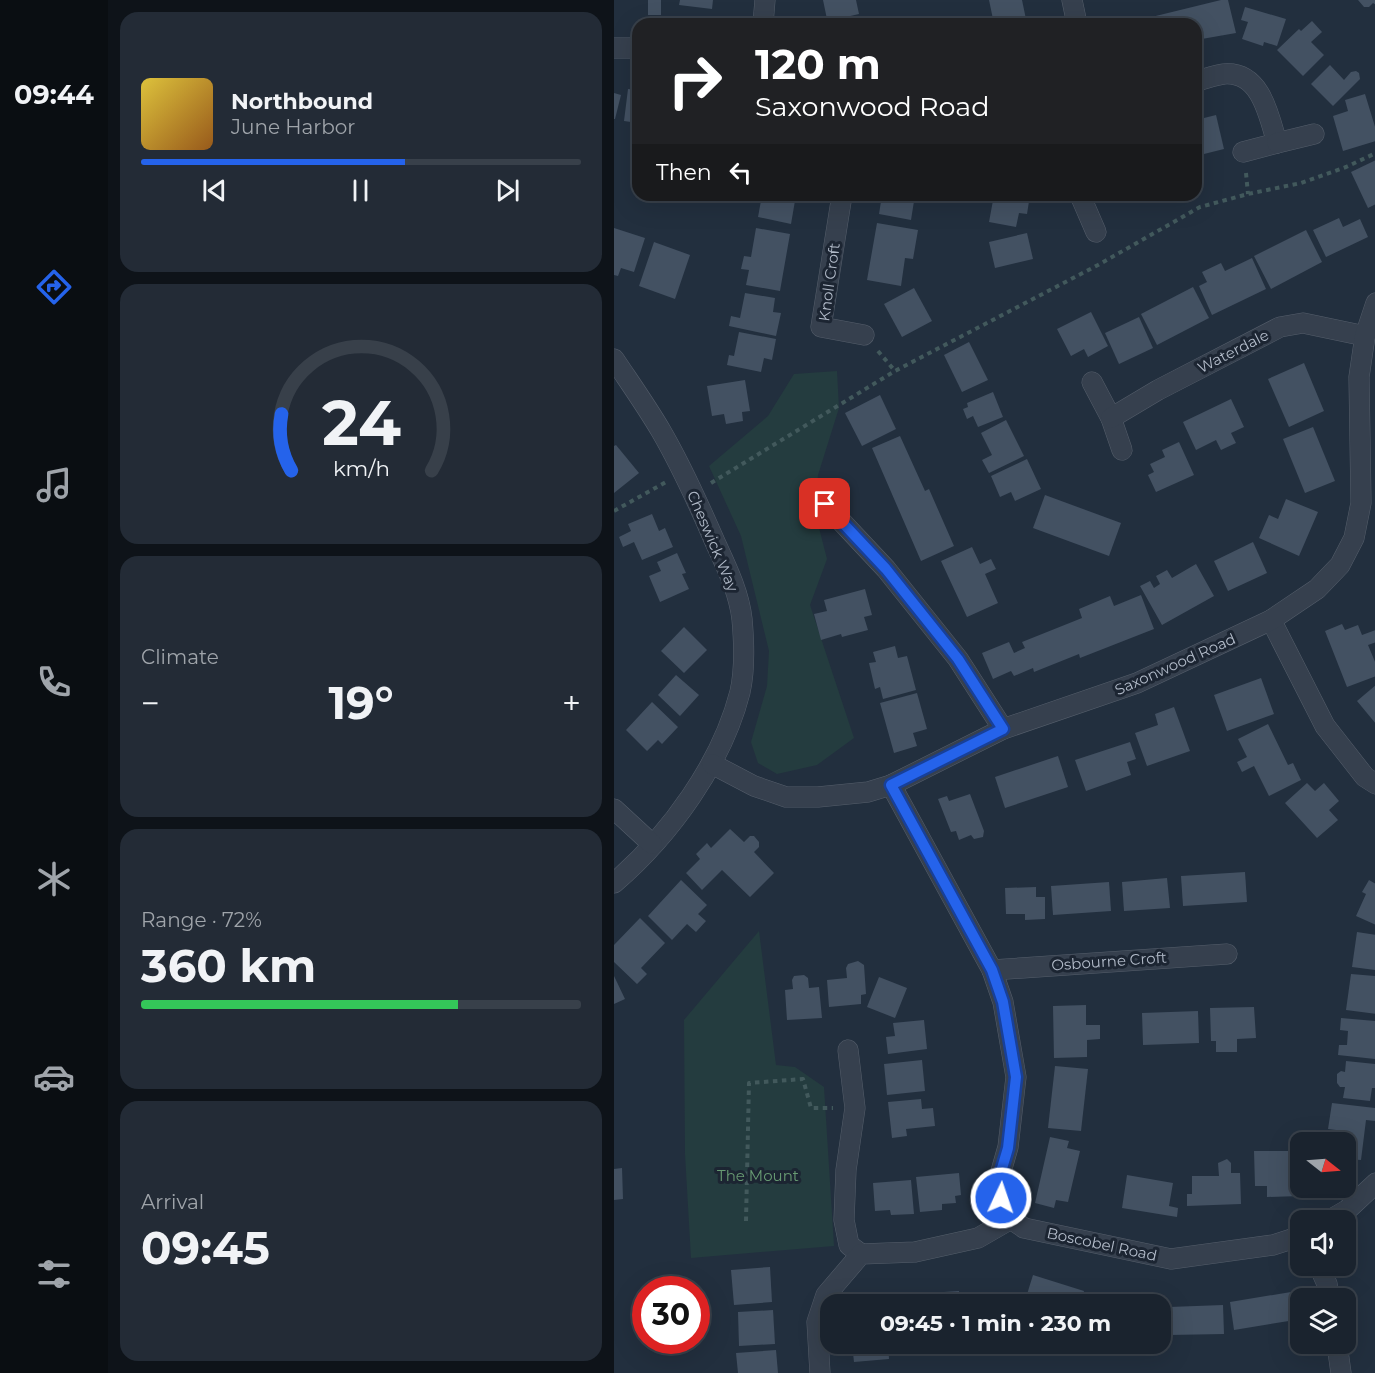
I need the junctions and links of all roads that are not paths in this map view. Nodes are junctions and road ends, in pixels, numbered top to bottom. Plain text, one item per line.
1 (765, 0) edge
2 (1072, 0) edge
3 (763, 18) edge
4 (1076, 18) edge
5 (614, 48) edge
6 (632, 48) edge
7 (1202, 80) edge
8 (1313, 134) dead end
9 (1277, 143) junction
10 (1243, 152) dead end
11 (841, 201) edge
12 (1083, 201) edge
13 (1096, 232) dead end
14 (1376, 303) edge
15 (864, 335) dead end
16 (1365, 336) junction
17 (614, 359) edge
18 (1092, 382) dead end
19 (1111, 418) junction
20 (1122, 450) dead end
21 (825, 504) dead end
22 (1271, 620) junction
23 (1003, 729) junction
24 (712, 764) junction
25 (1376, 784) edge
26 (891, 785) junction
27 (614, 809) edge
28 (652, 844) junction
29 (614, 883) edge
30 (1227, 954) dead end
31 (992, 970) junction
32 (848, 1050) dead end
33 (1376, 1184) edge
34 (1347, 1210) edge
35 (1010, 1219) junction
36 (1290, 1240) edge
37 (861, 1254) junction
38 (1338, 1354) edge
39 (820, 1373) edge
40 (1341, 1373) edge

1 - 3 street
2 - 4 street
5 - 6 street
7 - 9 street
8 - 9 street
9 - 10 street
11 - 15 street, Knoll Croft
12 - 13 street
14 - 16 street, Saxonwood Road
16 - 19 street, Waterdale
16 - 22 street, Saxonwood Road
17 - 24 street, Cheswick Way
18 - 19 street
19 - 20 street
21 - 23 street
22 - 23 street, Saxonwood Road
22 - 25 street
23 - 26 street, Saxonwood Road
24 - 26 street, Saxonwood Road
24 - 28 street, Cheswick Way
26 - 31 street
27 - 28 street
28 - 29 street, Cheswick Way
30 - 31 street, Osbourne Croft
31 - 35 street
32 - 37 street
33 - 34 street
35 - 36 street, Boscobel Road
35 - 37 street
37 - 39 street
38 - 40 street

